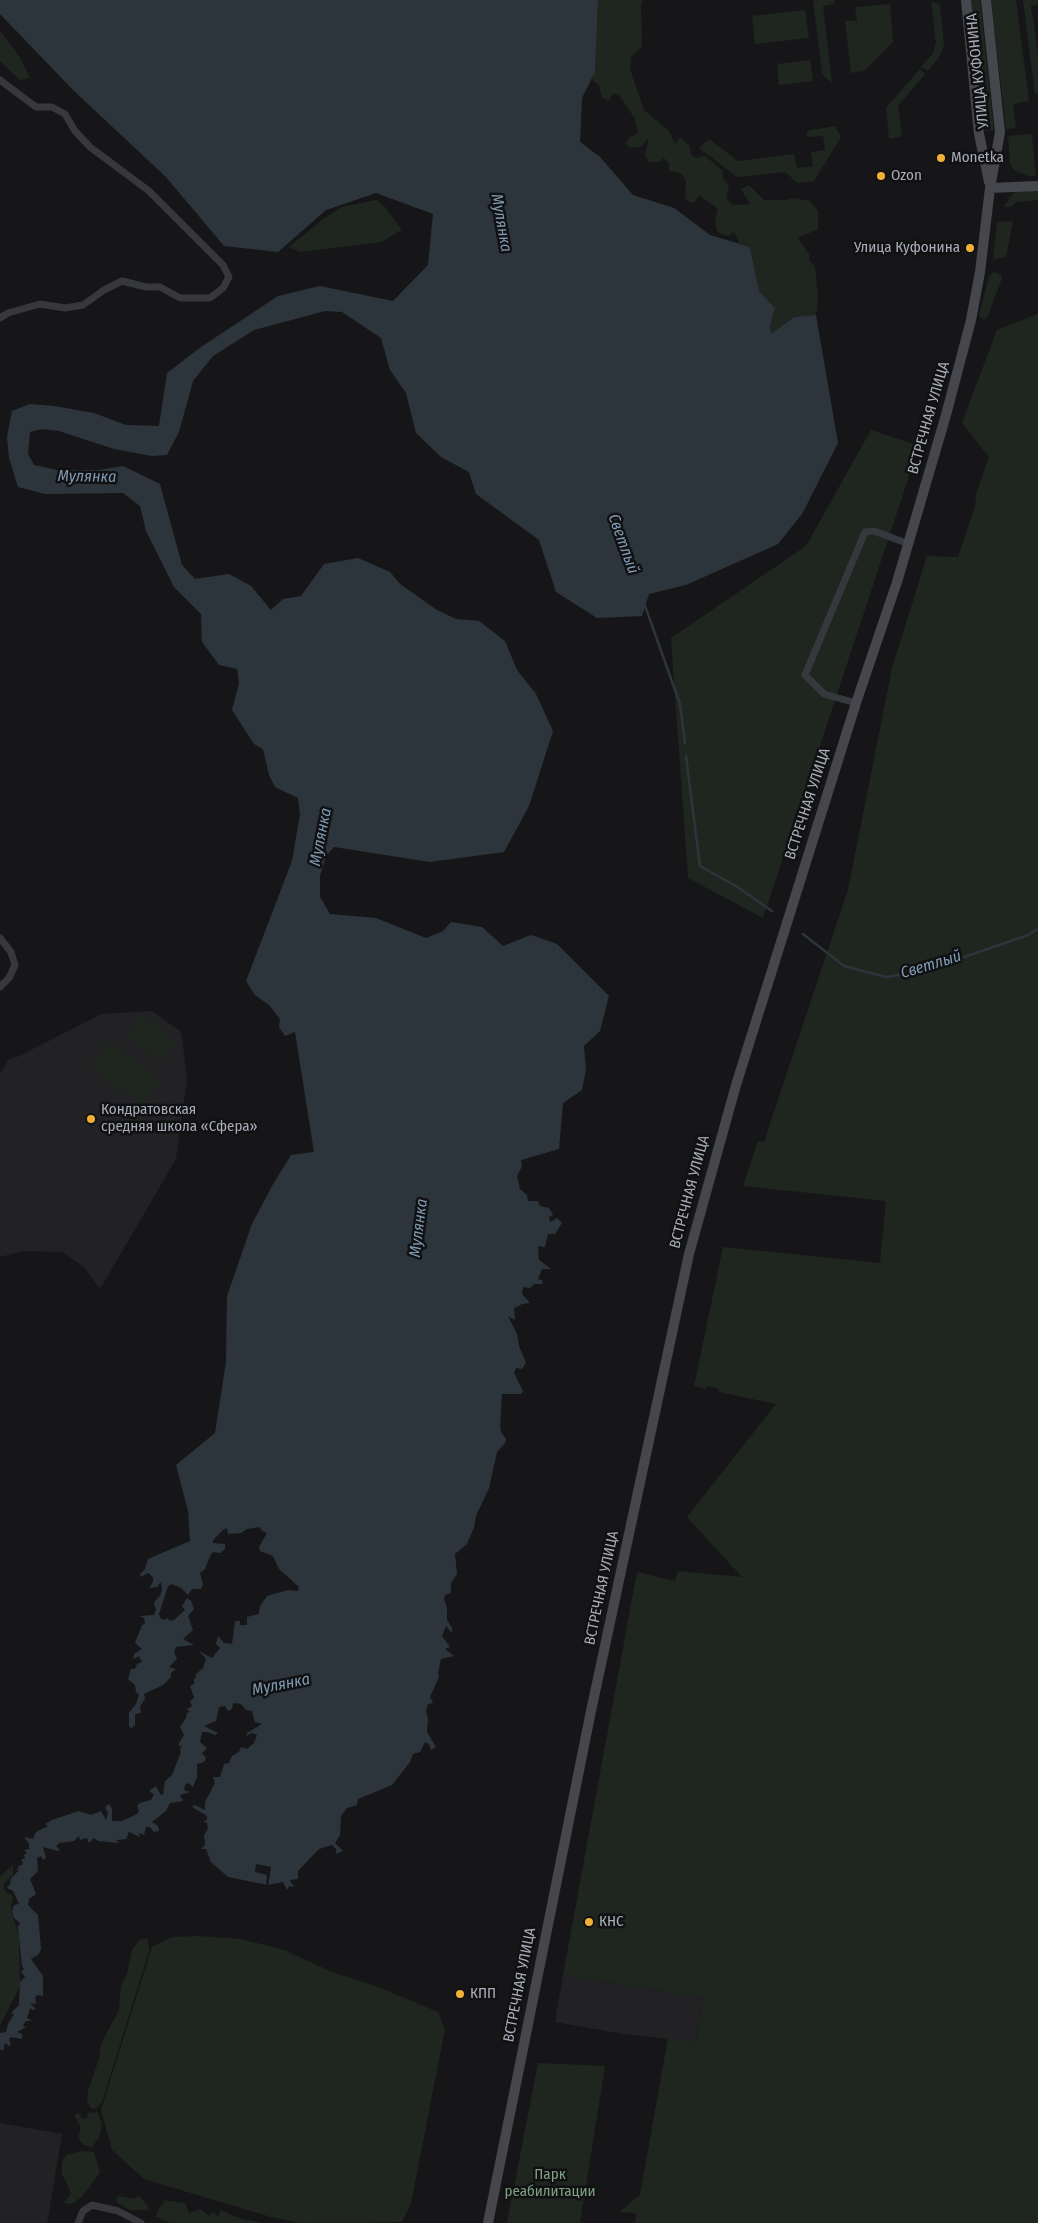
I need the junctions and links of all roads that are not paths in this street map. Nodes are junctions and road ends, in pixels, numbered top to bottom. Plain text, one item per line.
1 (966, 0) edge
2 (986, 0) edge
3 (0, 80) edge
4 (1038, 186) edge
5 (990, 188) junction
6 (0, 309) edge
7 (8, 313) junction
8 (0, 318) edge
9 (909, 544) junction
10 (856, 703) junction
11 (0, 938) edge
12 (0, 987) edge
13 (78, 2223) edge
14 (141, 2223) edge
15 (488, 2223) edge

1 - 5 main road, УЛИЦА КУФОНИНА
2 - 5 main road, УЛИЦА КУФОНИНА
3 - 7 street
4 - 5 main road
5 - 9 main road, ВСТРЕЧНАЯ УЛИЦА
6 - 7 street
7 - 8 street
9 - 10 main road, ВСТРЕЧНАЯ УЛИЦА
9 - 10 street
10 - 15 main road, ВСТРЕЧНАЯ УЛИЦА
11 - 12 street
13 - 14 street

